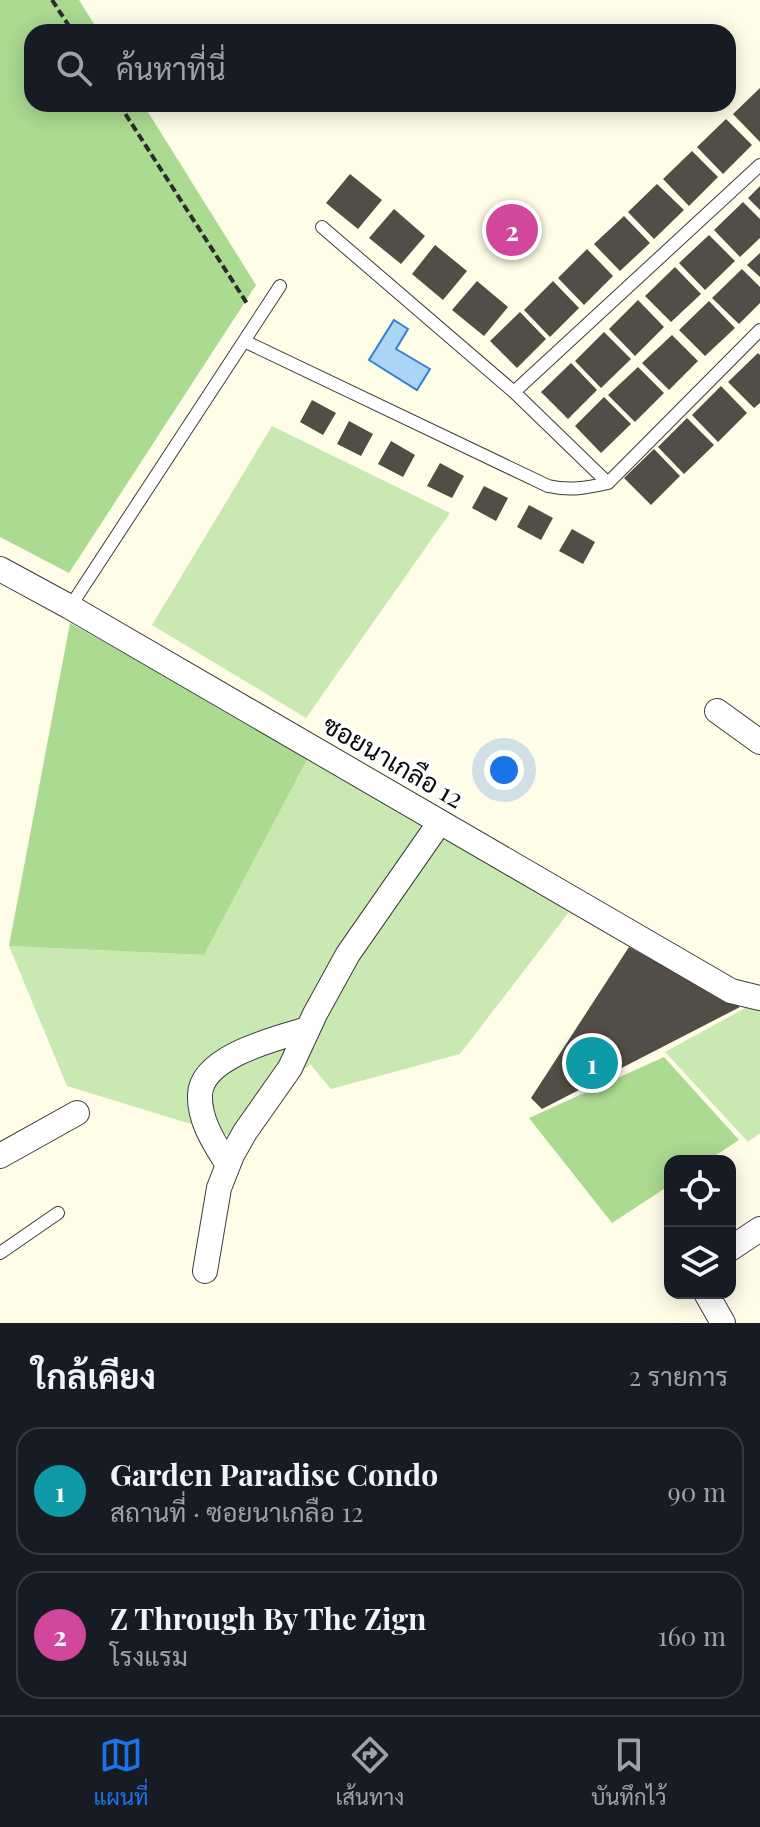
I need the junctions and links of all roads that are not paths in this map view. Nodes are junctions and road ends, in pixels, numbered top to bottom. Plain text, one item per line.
1 (760, 165) edge
2 (322, 227) dead end
3 (280, 286) dead end
4 (760, 330) edge
5 (244, 341) junction
6 (514, 392) junction
7 (608, 483) junction
8 (1, 576) edge
9 (70, 607) junction
10 (717, 711) dead end
11 (760, 742) edge
12 (440, 822) junction
13 (760, 998) edge
14 (308, 1029) junction
15 (77, 1113) dead end
16 (0, 1156) edge
17 (228, 1165) junction
18 (58, 1213) dead end
19 (760, 1229) edge
20 (736, 1245) edge
21 (0, 1253) edge
22 (205, 1271) dead end
23 (709, 1299) edge
24 (723, 1323) edge

1 - 6 lane
2 - 6 lane
3 - 5 lane
4 - 7 lane
5 - 7 lane
5 - 9 lane
6 - 7 lane
8 - 9 street, ซอยนาเกลือ 12
9 - 12 street, ซอยนาเกลือ 12
10 - 11 street
12 - 13 street, ซอยนาเกลือ 12
12 - 14 street
14 - 17 street
14 - 17 street
15 - 16 street
17 - 22 street
18 - 21 lane
19 - 20 street
23 - 24 street

